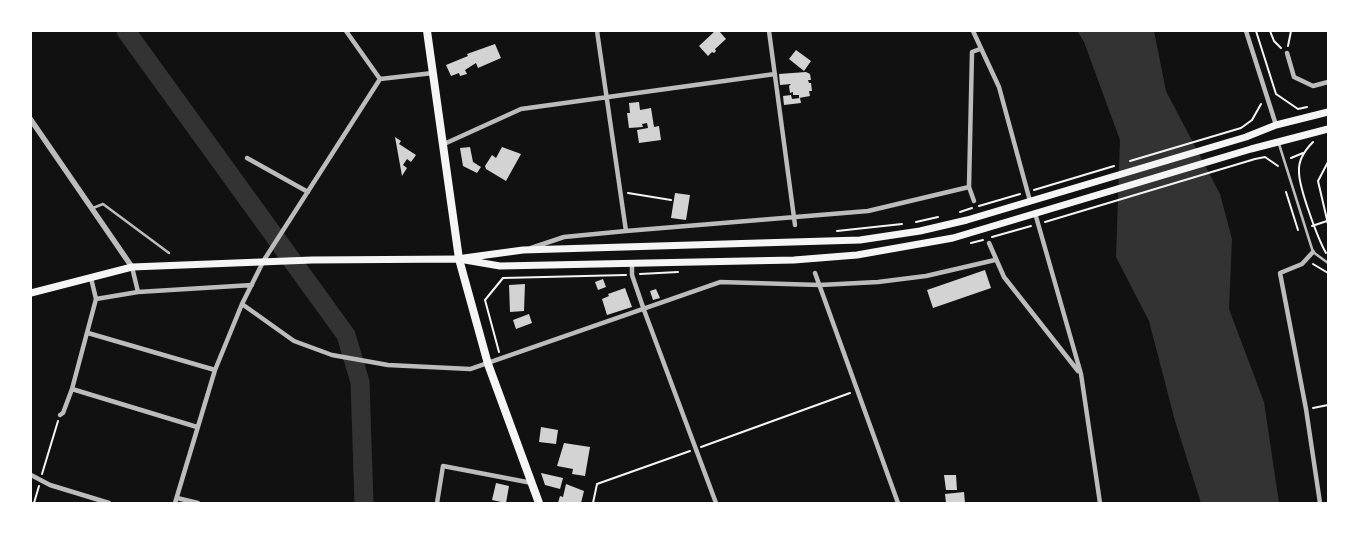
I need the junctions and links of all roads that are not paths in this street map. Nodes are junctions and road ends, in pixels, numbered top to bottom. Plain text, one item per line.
1 (346, 31) edge
2 (427, 31) edge
3 (597, 31) edge
4 (768, 31) edge
5 (973, 31) edge
6 (1246, 31) edge
7 (980, 49) junction
8 (1287, 53) road end
9 (433, 73) junction
10 (775, 74) junction
11 (380, 79) junction
12 (1328, 82) edge
13 (607, 97) junction
14 (1328, 112) edge
15 (31, 120) edge
16 (1276, 125) junction
17 (1328, 129) edge
18 (1278, 142) junction
19 (444, 144) junction
20 (247, 158) dead end
21 (968, 187) junction
22 (308, 192) junction
23 (1030, 200) junction
24 (974, 202) dead end
25 (92, 209) junction
26 (1035, 214) junction
27 (793, 218) junction
28 (795, 225) dead end
29 (626, 231) junction
30 (989, 243) dead end
31 (523, 250) junction
32 (1313, 252) junction
33 (169, 253) dead end
34 (459, 259) junction
35 (264, 260) junction
36 (995, 260) junction
37 (632, 262) junction
38 (1328, 263) edge
39 (132, 268) junction
40 (815, 273) dead end
41 (91, 278) junction
42 (252, 285) junction
43 (820, 285) junction
44 (138, 292) junction
45 (31, 293) edge
46 (96, 299) junction
47 (242, 304) junction
48 (644, 310) junction
49 (88, 333) junction
50 (488, 364) junction
51 (215, 370) junction
52 (1081, 374) junction
53 (72, 389) junction
54 (60, 415) road end
55 (197, 427) junction
56 (31, 475) edge
57 (532, 483) junction
58 (176, 500) edge
59 (109, 503) edge
60 (198, 503) edge
61 (437, 503) edge
62 (539, 503) edge
63 (716, 503) edge
64 (898, 503) edge
65 (1100, 503) edge
66 (1320, 503) edge

1 - 11 street
2 - 9 highway
3 - 13 street
4 - 10 street
5 - 7 street
6 - 16 street
7 - 21 street
7 - 23 street
8 - 12 street
9 - 11 street
9 - 19 highway
10 - 13 street
10 - 27 street
11 - 22 street
13 - 19 street
13 - 29 street
14 - 16 main road
15 - 25 street
16 - 23 main road
17 - 18 main road
18 - 26 main road
18 - 32 lane
19 - 34 highway
20 - 22 street
21 - 24 street
21 - 27 street
22 - 35 street
23 - 31 main road
25 - 33 lane
25 - 39 street
26 - 37 main road
26 - 52 street
27 - 28 street
27 - 29 street
29 - 31 street
30 - 36 street
31 - 34 main road
32 - 38 lane
32 - 66 street
34 - 35 main road
34 - 37 main road
34 - 50 highway
35 - 39 main road
35 - 42 street
36 - 43 street
36 - 52 street
37 - 48 street
39 - 41 main road
39 - 44 street
40 - 43 street
41 - 45 main road
41 - 46 street
42 - 44 street
42 - 47 street
43 - 48 street
43 - 64 street
44 - 46 street
46 - 49 street
47 - 50 street
47 - 51 street
48 - 50 street
48 - 63 street
49 - 51 street
49 - 53 street
50 - 57 highway
51 - 55 street
52 - 65 street
53 - 54 street
53 - 55 street
55 - 58 street
56 - 59 street
57 - 61 street
57 - 62 highway
58 - 60 street

